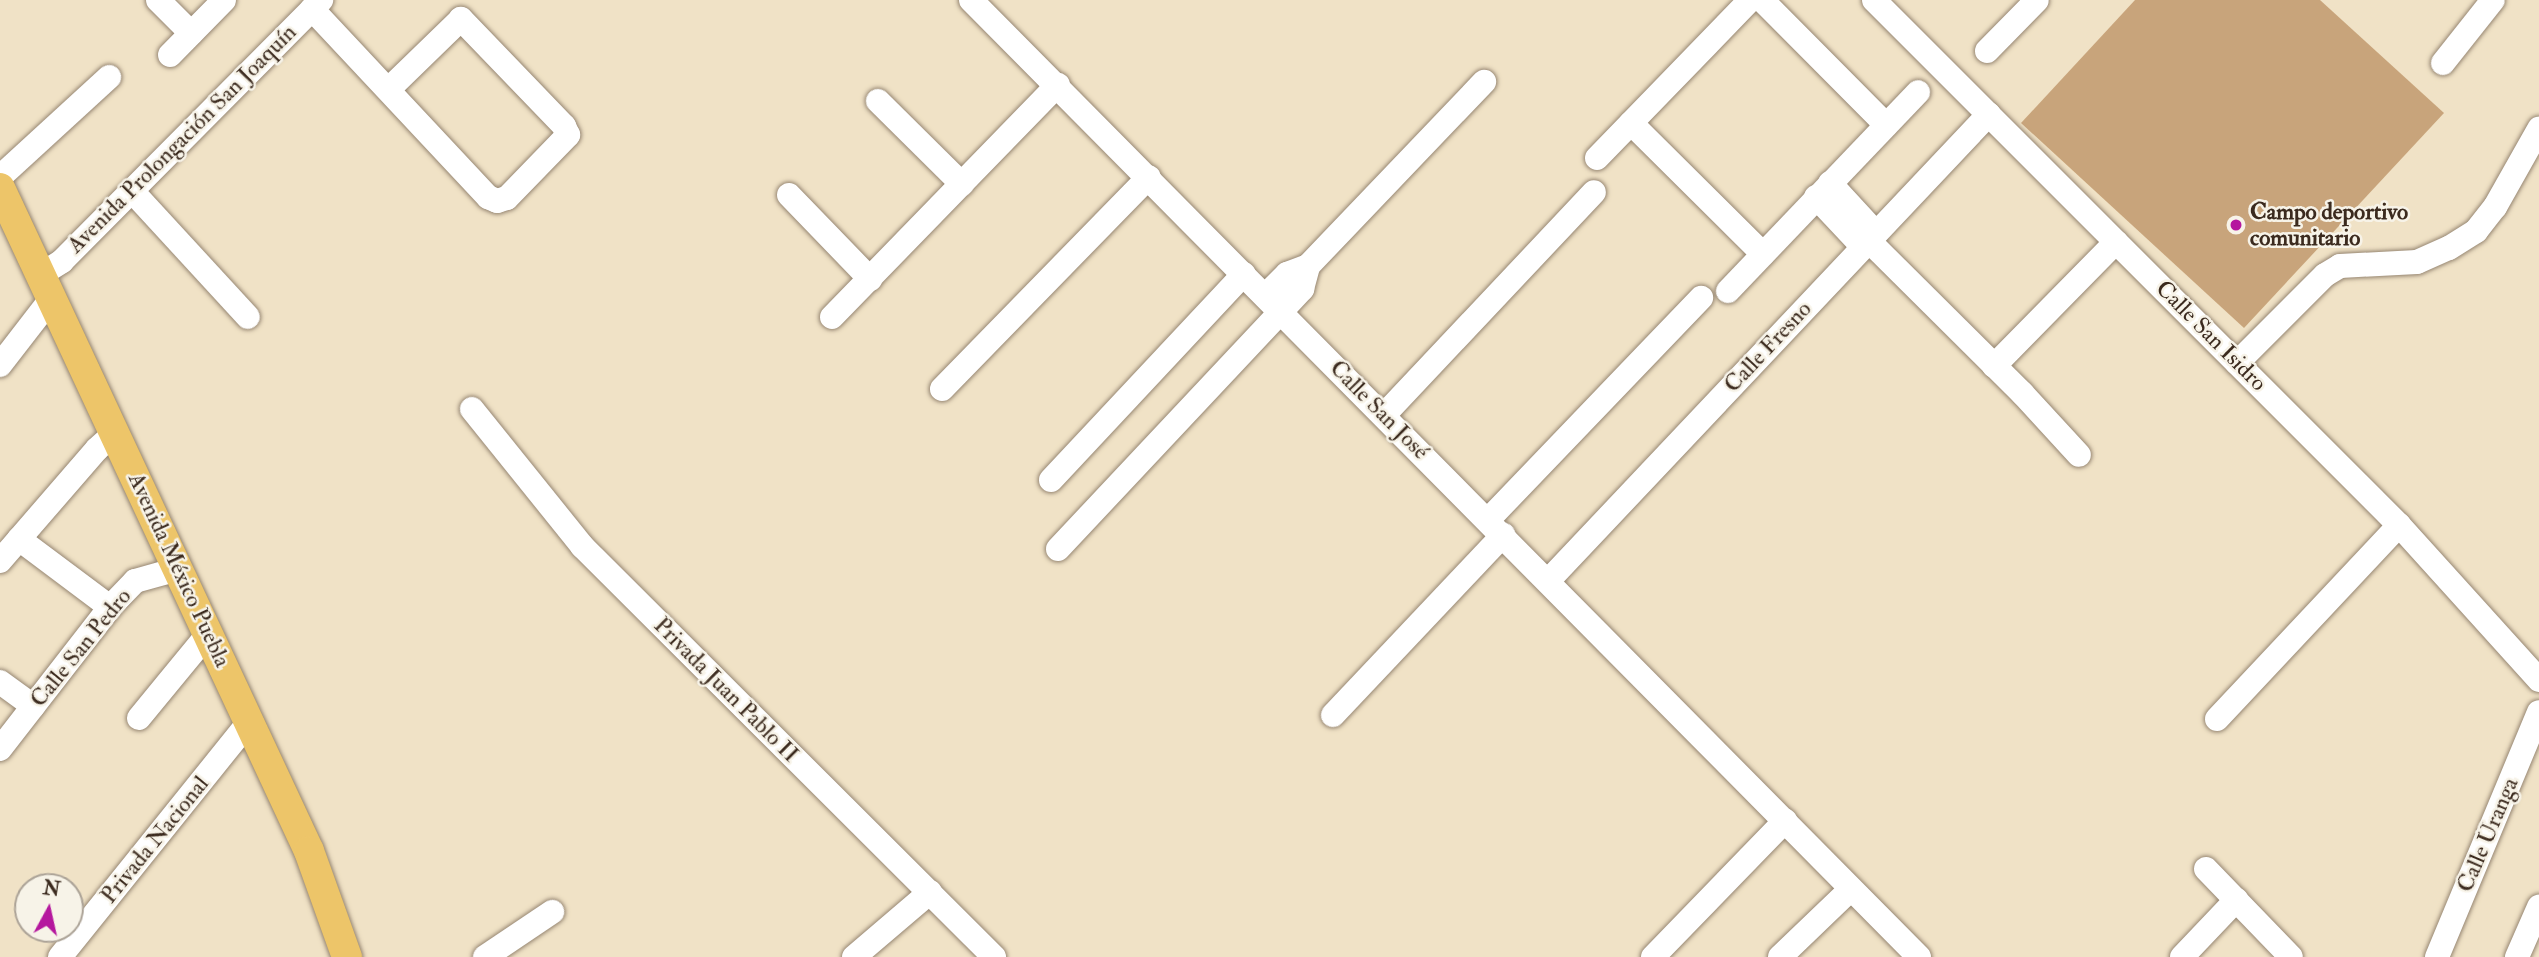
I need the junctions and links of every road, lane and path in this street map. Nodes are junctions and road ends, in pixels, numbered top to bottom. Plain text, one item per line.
1 (158, 0) edge
2 (224, 0) edge
3 (971, 0) edge
4 (1751, 0) edge
5 (1762, 0) edge
6 (1874, 0) edge
7 (2037, 0) edge
8 (2493, 0) edge
9 (317, 5) edge
10 (191, 33) junction
11 (1987, 51) dead end
12 (170, 55) dead end
13 (2443, 63) dead end
14 (109, 77) dead end
15 (1484, 82) dead end
16 (1058, 85) junction
17 (389, 89) junction
18 (1918, 92) dead end
19 (878, 101) dead end
20 (1989, 114) junction
21 (1631, 123) junction
22 (1886, 125) junction
23 (2539, 129) edge
24 (1597, 158) dead end
25 (0, 177) edge
26 (1149, 177) junction
27 (961, 184) junction
28 (0, 188) edge
29 (1823, 190) junction
30 (132, 191) junction
31 (1594, 192) dead end
32 (789, 195) dead end
33 (1869, 240) junction
34 (2116, 242) junction
35 (1763, 254) junction
36 (1244, 274) junction
37 (870, 279) junction
38 (46, 287) junction
39 (1728, 291) dead end
40 (1701, 298) dead end
41 (1274, 303) junction
42 (248, 317) dead end
43 (832, 317) dead end
44 (2237, 363) junction
45 (0, 365) edge
46 (1994, 366) junction
47 (942, 389) dead end
48 (472, 409) dead end
49 (1384, 415) junction
50 (115, 433) junction
51 (2079, 455) dead end
52 (1051, 480) dead end
53 (2399, 525) junction
54 (1495, 528) junction
55 (19, 539) junction
56 (1058, 549) dead end
57 (0, 561) edge
58 (177, 569) junction
59 (1548, 581) junction
60 (110, 607) junction
61 (208, 634) junction
62 (2539, 680) edge
63 (0, 682) edge
64 (33, 706) junction
65 (2539, 712) edge
66 (1333, 715) dead end
67 (139, 718) dead end
68 (2217, 719) dead end
69 (249, 722) junction
70 (0, 749) edge
71 (1785, 821) junction
72 (2206, 870) dead end
73 (1850, 888) junction
74 (930, 892) junction
75 (2236, 901) junction
76 (2539, 907) edge
77 (552, 912) dead end
78 (60, 957) edge
79 (347, 957) edge
80 (485, 957) edge
81 (854, 957) edge
82 (995, 957) edge
83 (1653, 957) edge
84 (1780, 957) edge
85 (1919, 957) edge
86 (2182, 957) edge
87 (2291, 957) edge
88 (2437, 957) edge
89 (2517, 957) edge

1 - 10 street
2 - 10 street
3 - 16 street, Calle San José
4 - 21 street
5 - 22 street
6 - 20 street, Calle San Isidro
7 - 11 street
8 - 13 street
9 - 17 street
9 - 30 street, Avenida Prolongación San Joaquín
10 - 12 street
14 - 25 street
15 - 41 street
16 - 26 street, Calle San José
16 - 27 street
17 - 17 street
18 - 22 street
19 - 27 street
20 - 33 street, Calle Fresno
20 - 34 street, Calle San Isidro
21 - 24 street
21 - 35 street
22 - 29 street
23 - 44 street
26 - 36 street, Calle San José
26 - 47 street
27 - 37 street
28 - 38 main road, Avenida México Puebla
29 - 33 street
29 - 35 street
30 - 38 street, Avenida Prolongación San Joaquín
30 - 42 street
31 - 49 street
32 - 37 street
33 - 46 street
33 - 59 street, Calle Fresno
34 - 44 street, Calle San Isidro
34 - 46 street
35 - 39 street
36 - 41 street, Calle San José
36 - 52 street
37 - 43 street
38 - 45 street, Avenida Prolongación San Joaquín
38 - 50 main road, Avenida México Puebla
40 - 54 street
41 - 49 street, Calle San José
41 - 56 street
44 - 53 street, Calle San Isidro
46 - 51 street
48 - 74 street, Privada Juan Pablo II
49 - 54 street, Calle San José
50 - 55 street
50 - 58 main road, Avenida México Puebla
53 - 62 street, Calle San Isidro
53 - 68 street
54 - 59 street, Calle San José
54 - 66 street
55 - 57 street
55 - 60 street
58 - 60 street, Calle San Pedro
58 - 61 main road, Avenida México Puebla
59 - 71 street, Calle San José
60 - 64 street, Calle San Pedro
61 - 67 street
61 - 69 main road, Avenida México Puebla
63 - 64 street
64 - 70 street, Calle San Pedro
65 - 88 street, Calle Uranga
69 - 78 street, Privada Nacional
69 - 79 main road, Avenida México Puebla
71 - 73 street, Calle San José
71 - 83 street
72 - 75 street
73 - 84 street
73 - 85 street, Calle San José
74 - 81 street
74 - 82 street, Privada Juan Pablo II
75 - 86 street
75 - 87 street
76 - 89 street
77 - 80 street

